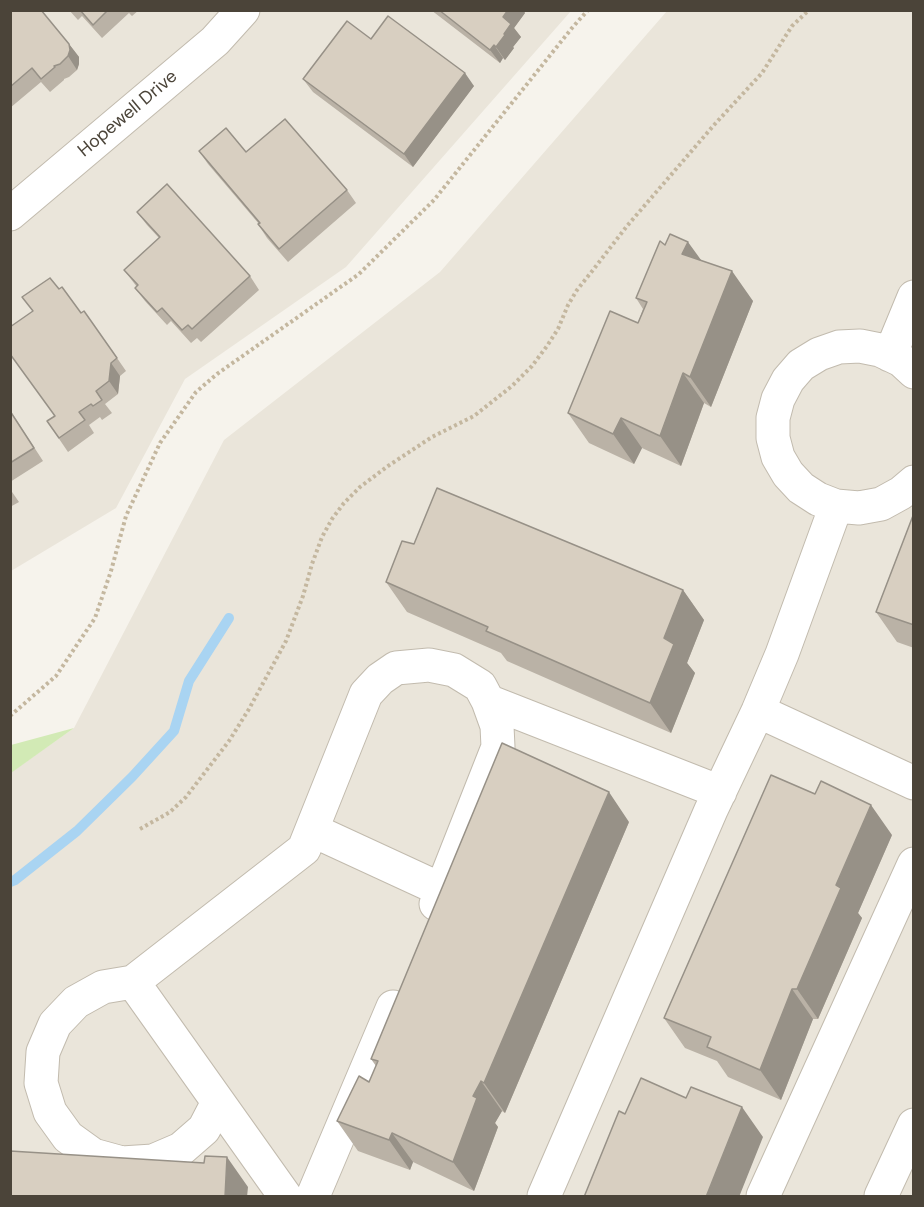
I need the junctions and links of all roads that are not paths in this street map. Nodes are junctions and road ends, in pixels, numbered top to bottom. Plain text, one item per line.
1 (243, 10) edge
2 (10, 214) edge
3 (914, 297) edge
4 (902, 363) edge
5 (914, 482) edge
6 (837, 506) junction
7 (488, 701) junction
8 (758, 711) junction
9 (914, 783) edge
10 (720, 792) junction
11 (312, 830) junction
12 (914, 864) edge
13 (442, 890) junction
14 (903, 915) edge
15 (423, 934) edge
16 (405, 977) edge
17 (134, 982) junction
18 (218, 1102) junction
19 (914, 1125) edge
20 (285, 1197) edge
21 (313, 1197) edge
22 (544, 1197) edge
23 (763, 1197) edge
24 (881, 1197) edge

1 - 2 street, Hopewell Drive
3 - 4 street
4 - 6 street
5 - 6 street
6 - 8 street
7 - 10 street
7 - 11 street
7 - 13 street
8 - 9 street
8 - 10 street
10 - 22 street
11 - 13 street
11 - 17 street
12 - 14 street
13 - 15 street
14 - 23 street
16 - 21 street
17 - 18 street
17 - 18 street
18 - 20 street
19 - 24 street

